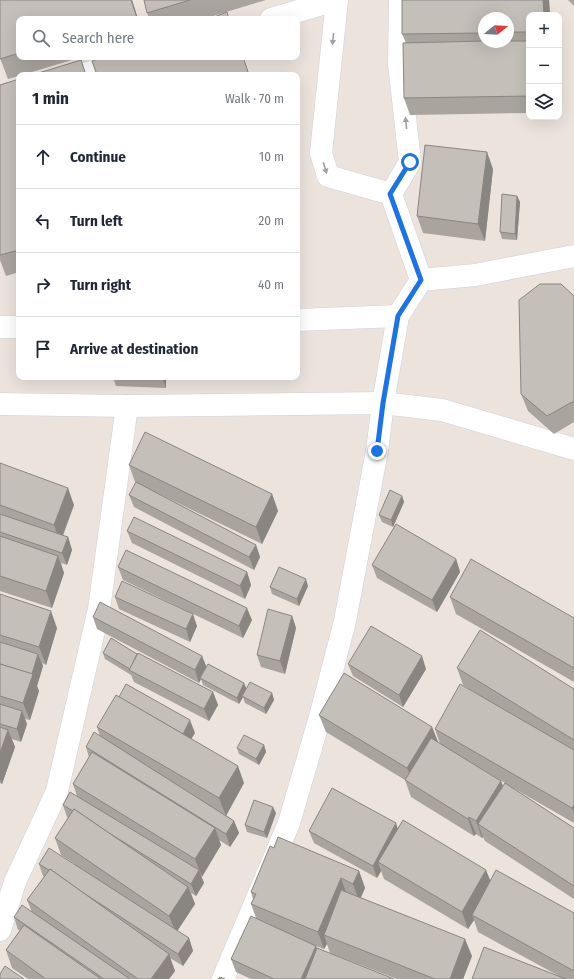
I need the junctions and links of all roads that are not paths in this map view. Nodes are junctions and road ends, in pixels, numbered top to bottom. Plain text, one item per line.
1 (336, 0) edge
2 (400, 0) edge
3 (281, 16) edge
4 (132, 60) edge
5 (90, 72) edge
6 (390, 194) junction
7 (574, 256) edge
8 (421, 280) junction
9 (398, 316) junction
10 (300, 320) edge
11 (0, 327) edge
12 (16, 327) edge
13 (383, 403) junction
14 (0, 404) edge
15 (126, 406) junction
16 (574, 449) edge
17 (0, 930) edge
18 (223, 979) edge

1 - 3 street
1 -> 6 street
6 -> 2 street
4 - 5 street
6 - 8 street
7 - 8 street
8 - 9 street
9 - 10 street
9 - 13 street
11 - 12 street
13 - 15 street
13 - 16 street
13 - 18 street
14 - 15 street
15 - 17 street

